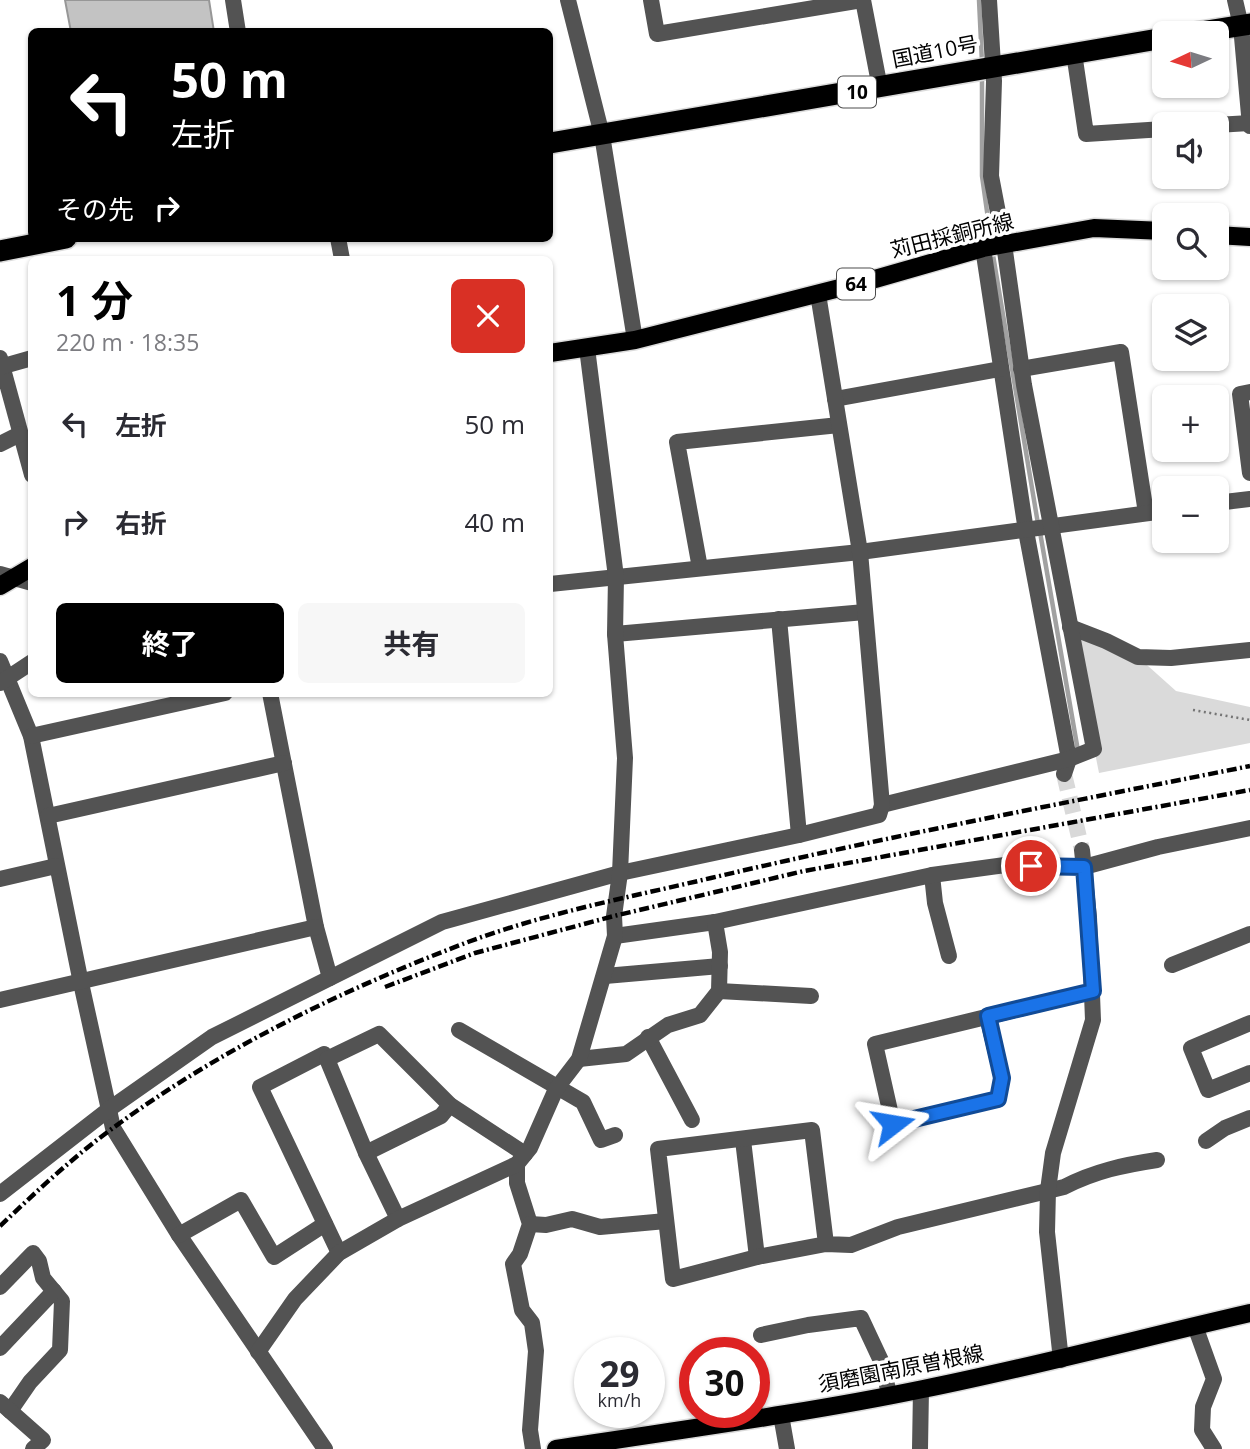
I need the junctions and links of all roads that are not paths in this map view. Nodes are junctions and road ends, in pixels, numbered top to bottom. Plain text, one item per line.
1 (233, 0) edge
2 (568, 0) edge
3 (651, 0) edge
4 (863, 0) edge
5 (989, 0) edge
6 (1235, 0) edge
7 (236, 28) edge
8 (1246, 32) edge
9 (1229, 39) edge
10 (1152, 41) edge
11 (1152, 53) edge
12 (1075, 60) junction
13 (993, 73) junction
14 (880, 88) junction
15 (1250, 124) edge
16 (1229, 125) edge
17 (1152, 130) edge
18 (603, 141) junction
19 (553, 143) edge
20 (553, 156) edge
21 (1152, 230) edge
22 (28, 234) edge
23 (1229, 236) edge
24 (1250, 237) edge
25 (0, 239) edge
26 (46, 242) edge
27 (1004, 244) junction
28 (983, 248) junction
29 (0, 251) edge
30 (818, 294) junction
31 (635, 340) junction
32 (587, 348) junction
33 (553, 353) edge
34 (28, 359) edge
35 (1, 363) edge
36 (1000, 369) junction
37 (1021, 369) junction
38 (1250, 392) edge
39 (835, 399) junction
40 (839, 425) junction
41 (20, 434) junction
42 (0, 444) edge
43 (28, 461) edge
44 (1250, 473) edge
45 (1250, 499) edge
46 (1229, 501) edge
47 (1152, 512) edge
48 (1146, 513) junction
49 (1053, 527) junction
50 (1026, 531) junction
51 (860, 552) junction
52 (700, 568) junction
53 (28, 569) edge
54 (616, 578) junction
55 (11, 580) edge
56 (553, 584) edge
57 (865, 612) junction
58 (779, 620) junction
59 (1070, 627) junction
60 (615, 635) junction
61 (1250, 650) edge
62 (0, 662) edge
63 (28, 665) edge
64 (3, 681) edge
65 (207, 697) edge
66 (271, 697) edge
67 (31, 736) junction
68 (284, 763) junction
69 (1067, 766) junction
70 (882, 805) junction
71 (48, 816) junction
72 (1250, 828) edge
73 (799, 835) junction
74 (1083, 859) junction
75 (56, 866) junction
76 (620, 873) junction
77 (932, 875) junction
78 (0, 880) edge
79 (715, 922) junction
80 (316, 927) junction
81 (1250, 934) edge
82 (615, 936) junction
83 (948, 956) dead end
84 (1172, 965) dead end
85 (720, 966) junction
86 (605, 976) junction
87 (330, 978) junction
88 (80, 983) junction
89 (719, 990) junction
90 (1093, 991) junction
91 (811, 996) dead end
92 (0, 1000) edge
93 (988, 1016) junction
94 (1250, 1023) edge
95 (459, 1030) dead end
96 (648, 1037) junction
97 (327, 1059) junction
98 (579, 1059) junction
99 (1250, 1073) edge
100 (556, 1088) junction
101 (450, 1105) junction
102 (108, 1111) junction
103 (1250, 1118) edge
104 (692, 1120) dead end
105 (615, 1135) dead end
106 (743, 1140) junction
107 (1206, 1141) dead end
108 (366, 1153) junction
109 (521, 1159) junction
110 (1157, 1160) dead end
111 (1048, 1190) junction
112 (0, 1194) edge
113 (398, 1219) junction
114 (666, 1221) junction
115 (325, 1224) junction
116 (530, 1224) junction
117 (179, 1235) junction
118 (826, 1244) junction
119 (339, 1254) junction
120 (757, 1257) junction
121 (0, 1287) edge
122 (54, 1291) junction
123 (1250, 1313) edge
124 (1195, 1326) junction
125 (761, 1335) dead end
126 (0, 1348) edge
127 (258, 1352) junction
128 (1061, 1360) junction
129 (921, 1390) junction
130 (889, 1395) junction
131 (5, 1406) edge
132 (781, 1415) junction
133 (33, 1449) edge
134 (325, 1449) edge
135 (533, 1449) edge
136 (556, 1449) edge
137 (787, 1449) edge
138 (920, 1449) edge
139 (1214, 1449) edge

1 - 7 street
2 - 18 street
3 - 4 street
4 - 14 street
5 - 13 street
6 - 8 street
8 - 9 highway
8 - 15 street
10 - 12 highway, 国道10号 / 10
11 - 12 highway, 国道10号 / 10
12 - 13 highway, 国道10号 / 10
12 - 17 street
13 - 14 highway, 国道10号 / 10
13 - 18 highway, 国道10号 / 10
13 - 27 street
14 - 18 highway, 国道10号 / 10
15 - 16 street
18 - 19 highway, 国道10号 / 10
18 - 20 highway, 国道10号 / 10
18 - 31 street
21 - 27 main road, 苅田採銅所線 / 64
22 - 25 highway
23 - 24 main road
26 - 29 highway
27 - 28 main road, 苅田採銅所線 / 64
27 - 37 street
28 - 30 main road, 苅田採銅所線 / 64
28 - 36 street
30 - 31 main road, 苅田採銅所線 / 64
30 - 39 street
31 - 32 main road, 苅田採銅所線 / 64
32 - 33 main road, 苅田採銅所線 / 64
32 - 54 street
34 - 35 street
35 - 41 street
36 - 39 street
36 - 50 street
37 - 48 street
37 - 49 street
38 - 44 street
39 - 40 street
40 - 51 street
40 - 52 street
41 - 42 street
41 - 43 street
45 - 46 street
47 - 48 street
48 - 49 street
49 - 50 street
49 - 59 street
50 - 51 street
50 - 69 street
51 - 52 street
51 - 57 street
52 - 54 street
53 - 55 main road
54 - 56 street
54 - 60 street
57 - 58 street
57 - 70 street
58 - 60 street
58 - 73 street
59 - 61 street
59 - 69 street
60 - 76 street
62 - 64 street
63 - 64 street
64 - 67 street
65 - 67 street
66 - 68 street
67 - 71 street
68 - 71 street
68 - 80 street
69 - 70 street
70 - 73 street
71 - 75 street
72 - 74 street
73 - 76 street
74 - 77 street
74 - 90 street
75 - 78 street
75 - 88 street
76 - 82 street
76 - 87 street
77 - 79 street
77 - 83 street
79 - 82 street
79 - 85 street
80 - 87 street
80 - 88 street
81 - 84 street
82 - 86 street
85 - 86 street
85 - 89 street
86 - 98 street
87 - 102 street
88 - 92 street
88 - 102 street
89 - 91 street
89 - 96 street
90 - 93 street
90 - 111 street
93 - 93 street
94 - 99 street
95 - 100 street
96 - 98 street
96 - 104 street
97 - 101 street
97 - 108 street
97 - 115 street
98 - 100 street
100 - 105 street
100 - 109 street
101 - 108 street
101 - 109 street
102 - 112 street
102 - 117 street
103 - 107 street
106 - 114 street
106 - 118 street
106 - 120 street
108 - 113 street
109 - 113 street
109 - 116 street
110 - 111 street
111 - 118 street
111 - 128 street
113 - 119 street
114 - 116 street
114 - 120 street
115 - 117 street
115 - 119 street
116 - 135 street
117 - 127 street
118 - 120 street
119 - 127 street
121 - 122 street
122 - 126 street
122 - 131 street
123 - 124 main road, 須磨園南原曽根線
124 - 128 main road, 須磨園南原曽根線
124 - 139 street
125 - 130 street
127 - 134 street
128 - 129 main road, 須磨園南原曽根線
129 - 130 main road, 須磨園南原曽根線
129 - 138 street
130 - 132 main road, 須磨園南原曽根線
131 - 133 street
132 - 136 main road, 須磨園南原曽根線
132 - 137 street

